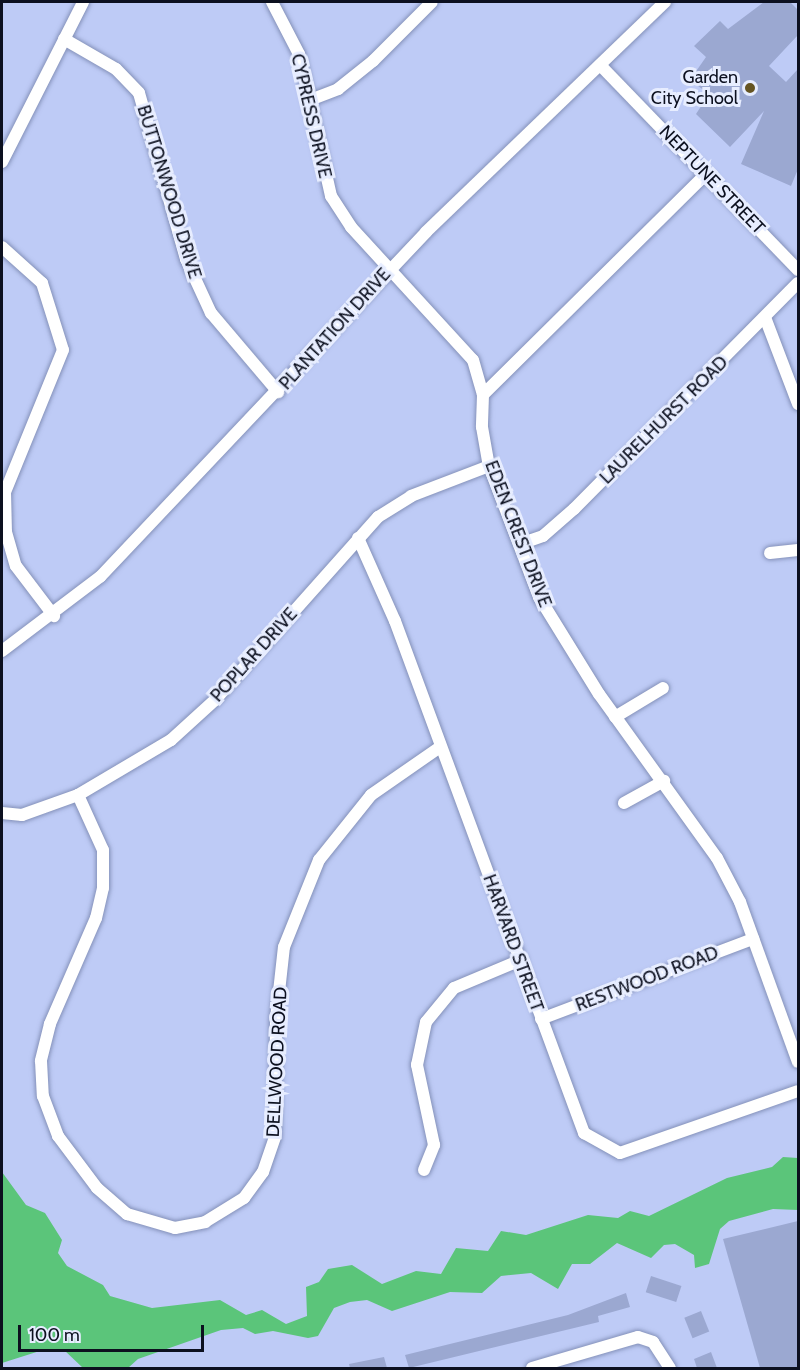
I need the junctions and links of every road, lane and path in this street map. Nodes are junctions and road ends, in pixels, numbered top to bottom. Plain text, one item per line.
1 (83, 2) edge
2 (272, 2) edge
3 (432, 2) edge
4 (665, 2) edge
5 (64, 39) junction
6 (600, 65) junction
7 (310, 100) junction
8 (2, 162) edge
9 (706, 174) junction
10 (2, 247) edge
11 (389, 270) junction
12 (798, 270) edge
13 (798, 282) edge
14 (766, 320) junction
15 (278, 392) junction
16 (483, 395) junction
17 (798, 404) edge
18 (489, 466) junction
19 (358, 538) junction
20 (520, 544) junction
21 (798, 550) edge
22 (770, 554) dead end
23 (54, 616) junction
24 (2, 651) edge
25 (663, 688) dead end
26 (615, 717) junction
27 (440, 747) junction
28 (664, 782) junction
29 (78, 795) junction
30 (624, 803) dead end
31 (2, 813) edge
32 (753, 939) junction
33 (521, 960) junction
34 (541, 1019) junction
35 (798, 1062) edge
36 (798, 1091) edge
37 (424, 1170) dead end
38 (532, 1368) edge
39 (670, 1368) edge

1 - 5 street
2 - 7 street, CYPRESS DRIVE
3 - 7 street
4 - 6 street, PLANTATION DRIVE
5 - 8 street
5 - 15 street, BUTTONWOOD DRIVE
6 - 9 street, NEPTUNE STREET
6 - 11 street, PLANTATION DRIVE
7 - 11 street, CYPRESS DRIVE
9 - 12 street, NEPTUNE STREET
9 - 16 street
10 - 23 street
11 - 15 street, PLANTATION DRIVE
11 - 16 street, CYPRESS DRIVE
13 - 14 street, LAURELHURST ROAD
14 - 17 street
14 - 20 street, LAURELHURST ROAD
15 - 23 street, PLANTATION DRIVE
16 - 18 street, EDEN CREST DRIVE
18 - 19 street, POPLAR DRIVE
18 - 20 street, EDEN CREST DRIVE
19 - 27 street, HARVARD STREET
19 - 29 street, POPLAR DRIVE
20 - 26 street, EDEN CREST DRIVE
21 - 22 street
23 - 24 street, PLANTATION DRIVE
25 - 26 street
26 - 28 street, EDEN CREST DRIVE
27 - 29 street, DELLWOOD ROAD
27 - 33 street, HARVARD STREET
28 - 30 street
28 - 32 street, EDEN CREST DRIVE
29 - 31 street, POPLAR DRIVE
32 - 34 street, RESTWOOD ROAD
32 - 35 street, EDEN CREST DRIVE
33 - 34 street, HARVARD STREET
33 - 37 street
34 - 36 street, HARVARD STREET
38 - 39 street

